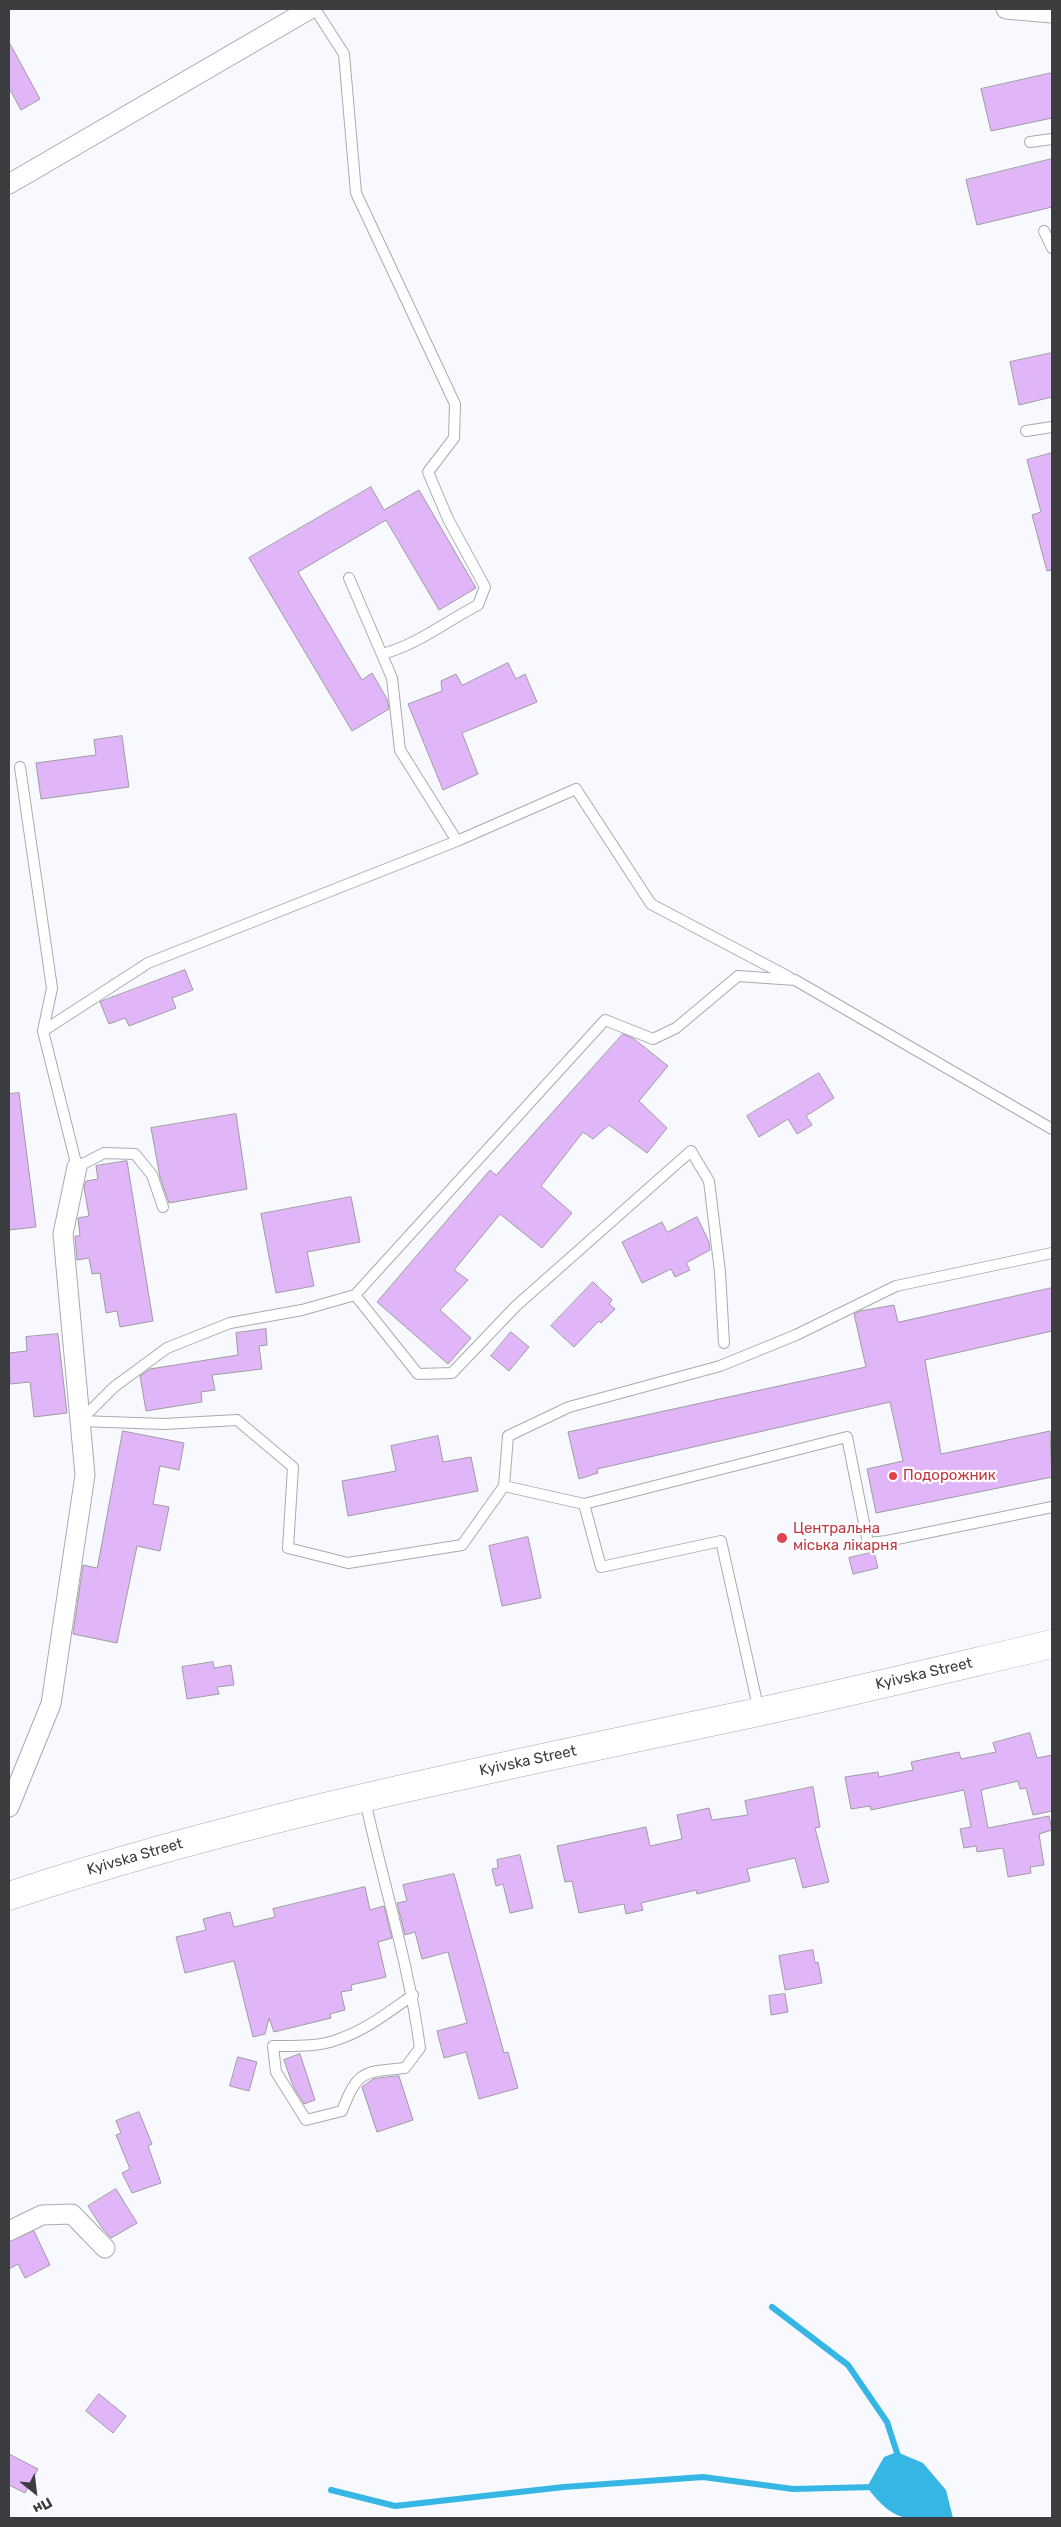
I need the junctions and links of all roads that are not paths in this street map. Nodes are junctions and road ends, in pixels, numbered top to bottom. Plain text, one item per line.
1 (310, 9) edge
2 (315, 9) edge
3 (1006, 9) edge
4 (1052, 13) edge
5 (1052, 139) edge
6 (1030, 142) dead end
7 (9, 184) edge
8 (1044, 232) dead end
9 (1052, 248) edge
10 (1052, 427) edge
11 (1026, 431) dead end
12 (349, 578) dead end
13 (382, 654) junction
14 (20, 767) dead end
15 (457, 841) junction
16 (795, 980) junction
17 (43, 1032) junction
18 (1052, 1129) edge
19 (77, 1167) junction
20 (163, 1207) dead end
21 (1052, 1254) edge
22 (355, 1295) junction
23 (724, 1343) dead end
24 (80, 1421) junction
25 (504, 1486) junction
26 (584, 1504) junction
27 (1052, 1507) edge
28 (1052, 1644) edge
29 (759, 1712) junction
30 (364, 1796) junction
31 (9, 1807) edge
32 (9, 1896) edge
33 (413, 1995) junction
34 (9, 2231) edge
35 (105, 2248) dead end

1 - 7 street
2 - 13 lane
3 - 4 street
5 - 6 lane
8 - 9 lane
10 - 11 lane
12 - 13 lane
13 - 15 lane
14 - 17 lane
15 - 16 lane
15 - 17 lane
16 - 18 lane
16 - 22 lane
17 - 19 lane
19 - 20 lane
19 - 24 street
21 - 25 lane
22 - 23 lane
22 - 24 lane
24 - 25 lane
24 - 31 street
25 - 26 lane
26 - 27 lane
26 - 29 lane
28 - 29 main road, Kyivska Street
29 - 30 main road, Kyivska Street
30 - 32 main road, Kyivska Street
30 - 33 lane
33 - 33 lane
34 - 35 street

